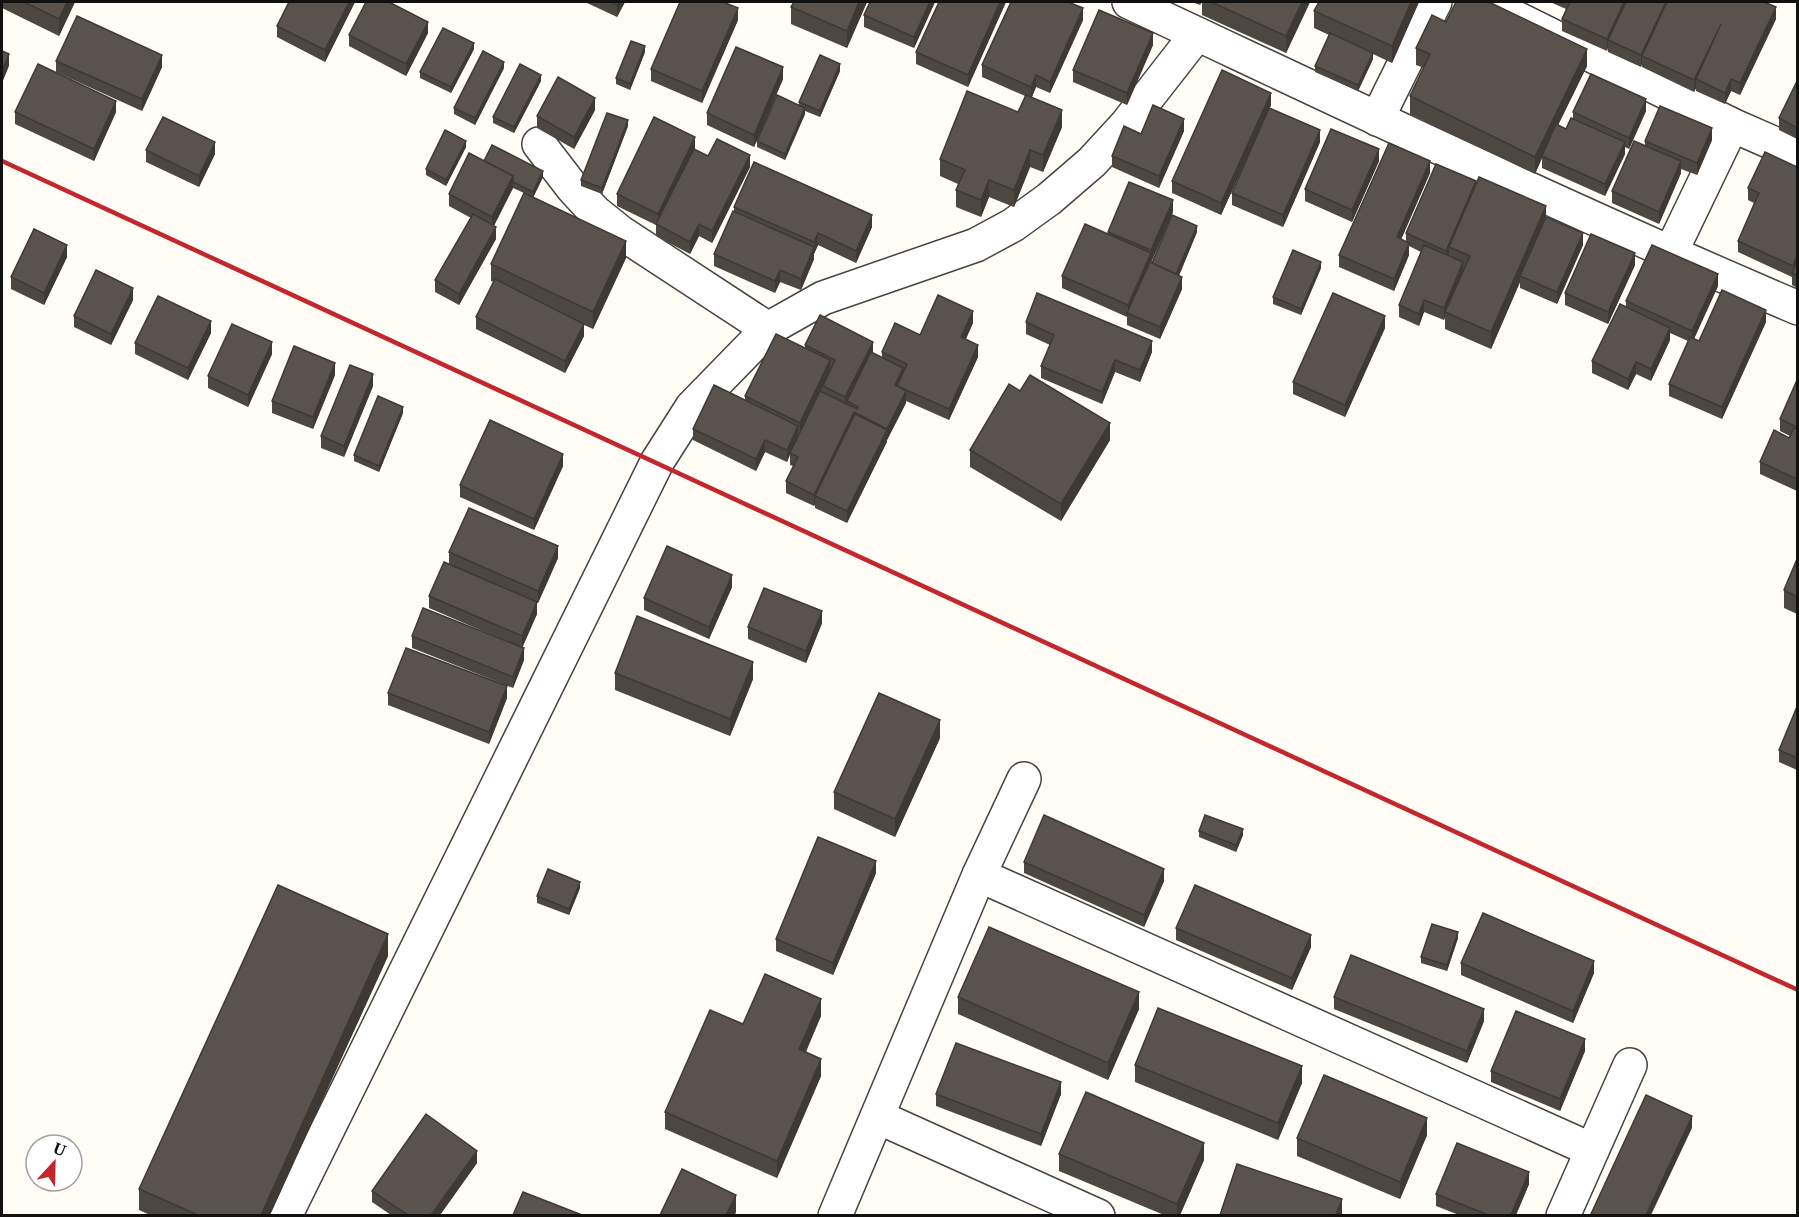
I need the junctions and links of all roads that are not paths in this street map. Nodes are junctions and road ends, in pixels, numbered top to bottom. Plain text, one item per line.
1 (1435, 2) edge
2 (1484, 2) edge
3 (1139, 4) edge
4 (1197, 34) junction
5 (1377, 119) junction
6 (1732, 125) junction
7 (539, 144) dead end
8 (1797, 154) edge
9 (1670, 254) junction
10 (1797, 308) edge
11 (768, 329) junction
12 (1024, 779) dead end
13 (979, 875) junction
14 (1630, 1065) dead end
15 (878, 1118) junction
16 (1592, 1150) junction
17 (285, 1215) edge
18 (835, 1215) edge
19 (1098, 1215) edge
20 (1563, 1215) edge

1 - 5 street
2 - 6 street
3 - 4 street
4 - 5 street
4 - 11 street
5 - 9 street
6 - 8 street
6 - 9 street
7 - 11 street
9 - 10 street
11 - 17 street
12 - 13 street
13 - 15 street
13 - 16 street
14 - 16 street
15 - 18 street
15 - 19 street
16 - 20 street

